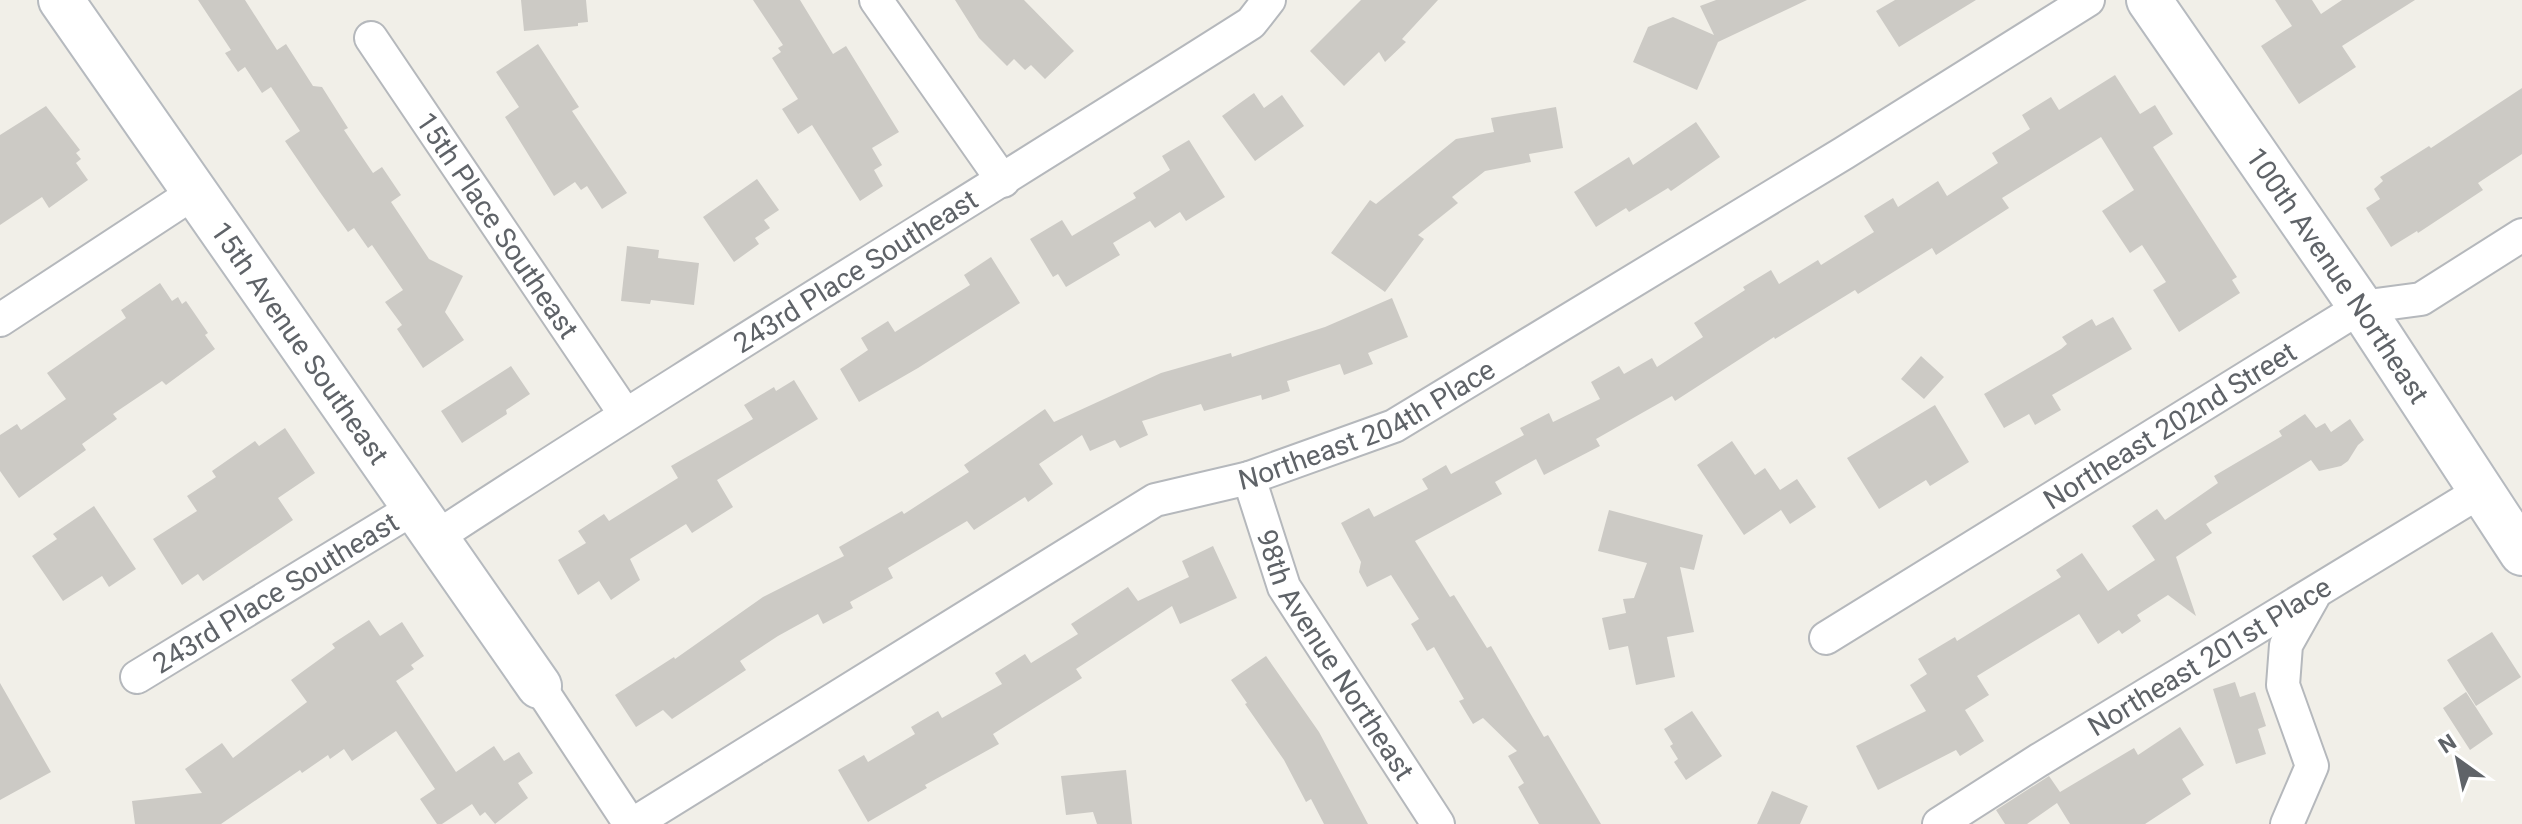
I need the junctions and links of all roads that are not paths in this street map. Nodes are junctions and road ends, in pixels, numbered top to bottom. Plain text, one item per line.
1 (61, 0) edge
2 (876, 0) edge
3 (1269, 0) edge
4 (2088, 0) edge
5 (2149, 0) edge
6 (371, 38) dead end
7 (1003, 181) junction
8 (195, 192) junction
9 (2522, 235) edge
10 (2361, 307) junction
11 (0, 320) edge
12 (625, 414) junction
13 (1249, 478) junction
14 (2481, 491) junction
15 (425, 523) junction
16 (2522, 553) edge
17 (2315, 595) junction
18 (1826, 638) dead end
19 (137, 677) dead end
20 (539, 686) joint
21 (631, 824) edge
22 (1438, 824) edge
23 (1939, 824) edge
24 (2287, 824) edge

1 - 8 street, 15th Avenue Southeast
2 - 7 street
3 - 7 street, 243rd Place Southeast
4 - 13 street, Northeast 204th Place
5 - 10 street, 100th Avenue Northeast
6 - 12 street, 15th Place Southeast
7 - 12 street, 243rd Place Southeast
8 - 11 street
8 - 15 street, 15th Avenue Southeast
9 - 10 street, Northeast 202nd Street
10 - 14 street, 100th Avenue Northeast
10 - 18 street, Northeast 202nd Street
12 - 15 street, 243rd Place Southeast
13 - 21 street, Northeast 204th Place
13 - 22 street, 98th Avenue Northeast
14 - 16 street, 100th Avenue Northeast
14 - 17 street, Northeast 201st Place
15 - 19 street, 243rd Place Southeast
15 - 20 street, 15th Avenue Southeast
17 - 23 street, Northeast 201st Place
17 - 24 street
20 - 21 street

